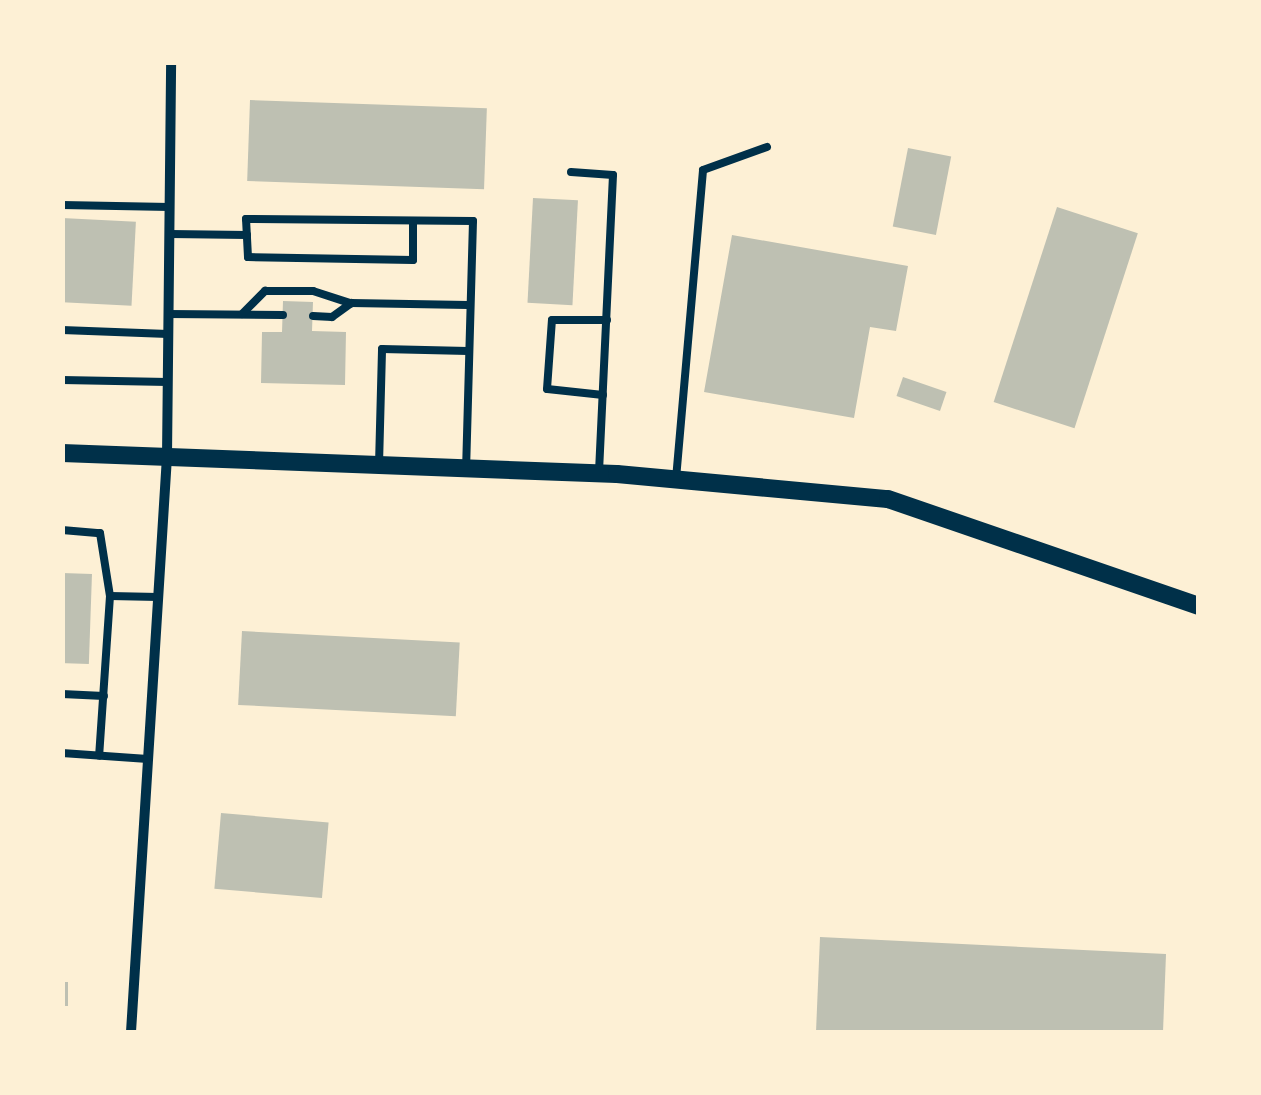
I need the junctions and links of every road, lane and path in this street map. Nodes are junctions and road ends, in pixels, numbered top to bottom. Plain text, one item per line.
1 (171, 62) edge
2 (767, 147) dead end
3 (571, 172) dead end
4 (62, 204) edge
5 (170, 207) junction
6 (413, 222) junction
7 (170, 234) junction
8 (247, 234) junction
9 (351, 303) junction
10 (468, 305) junction
11 (168, 314) junction
12 (242, 314) junction
13 (283, 315) dead end
14 (313, 316) dead end
15 (608, 320) junction
16 (62, 330) edge
17 (168, 334) junction
18 (468, 352) junction
19 (62, 380) edge
20 (168, 382) junction
21 (603, 395) junction
22 (62, 453) edge
23 (167, 457) junction
24 (379, 465) junction
25 (466, 468) junction
26 (599, 473) junction
27 (676, 479) junction
28 (62, 530) edge
29 (110, 596) junction
30 (158, 598) junction
31 (1198, 606) edge
32 (62, 694) edge
33 (104, 696) junction
34 (62, 753) edge
35 (99, 756) junction
36 (148, 759) junction
37 (131, 1032) edge

1 - 5 street
2 - 27 lane
3 - 15 lane
4 - 5 lane
5 - 7 street
6 - 8 lane
6 - 8 lane
6 - 10 lane
7 - 8 lane
7 - 11 street
9 - 10 lane
9 - 12 lane
9 - 14 lane
10 - 18 lane
11 - 12 lane
11 - 17 street
12 - 13 lane
15 - 21 lane
15 - 21 lane
16 - 17 lane
17 - 20 street
18 - 24 lane
18 - 25 lane
19 - 20 lane
20 - 23 street
21 - 26 lane
22 - 23 street
23 - 24 street
23 - 30 street
24 - 25 street
25 - 26 street
26 - 27 street
27 - 31 street
28 - 29 lane
29 - 30 lane
29 - 33 lane
30 - 36 street
32 - 33 lane
33 - 35 lane
34 - 35 lane
35 - 36 lane
36 - 37 street

